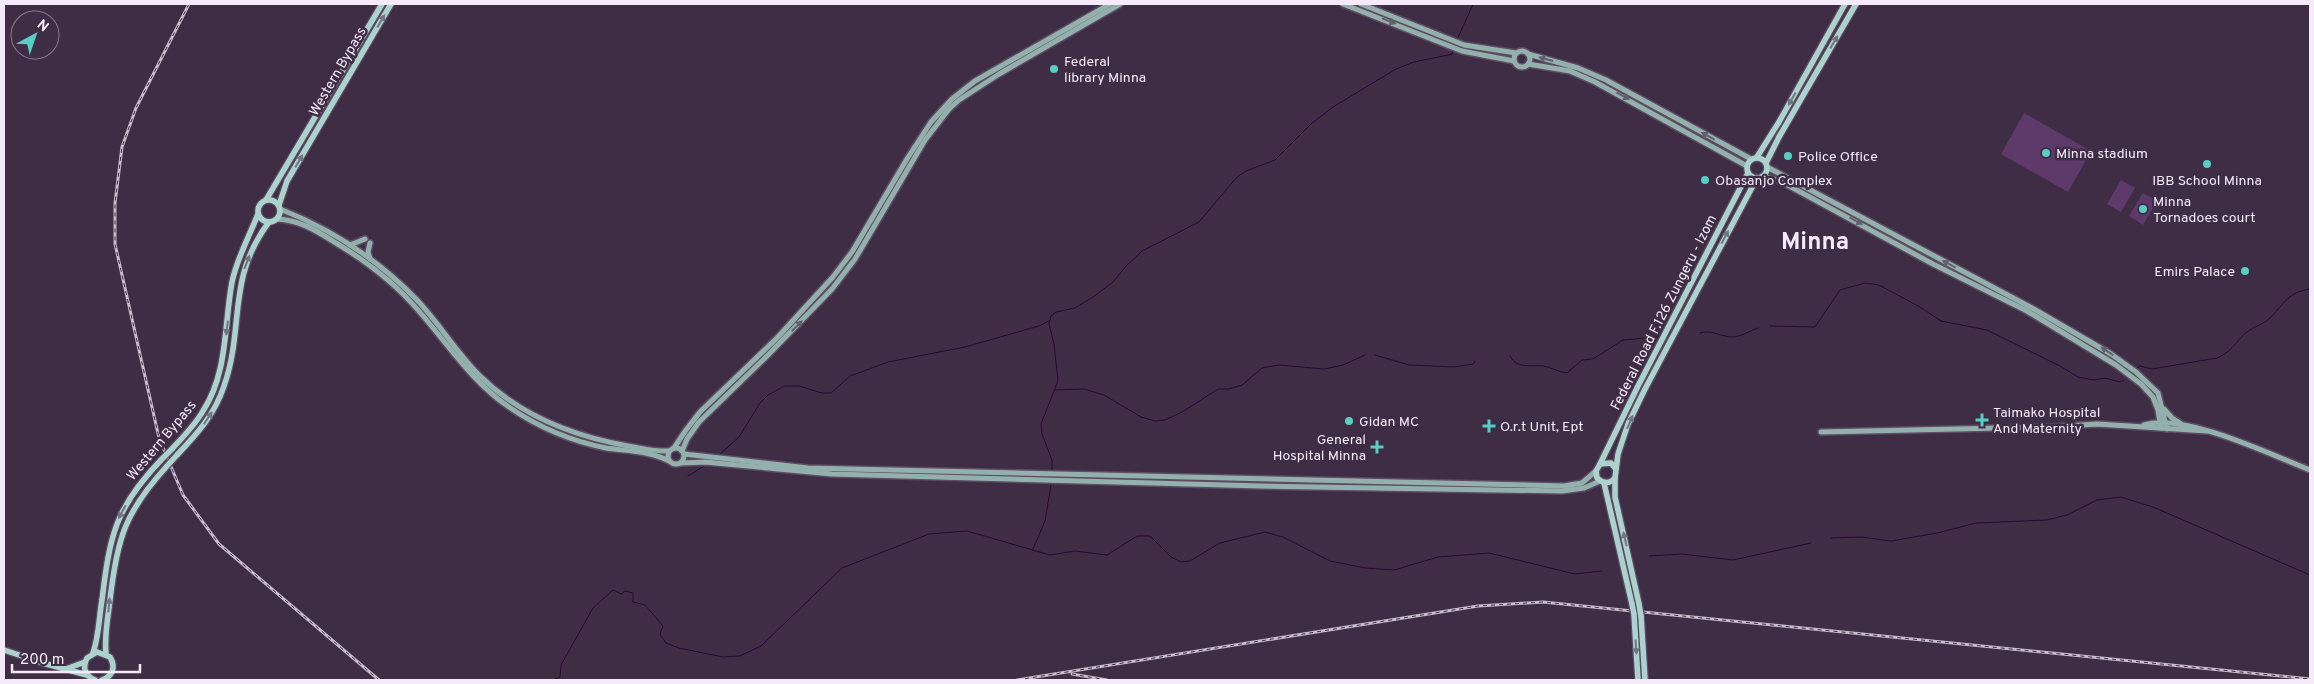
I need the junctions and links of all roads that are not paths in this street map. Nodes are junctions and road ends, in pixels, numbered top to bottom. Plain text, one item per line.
1 (382, 4) edge
2 (391, 4) edge
3 (1110, 4) edge
4 (1120, 4) edge
5 (1343, 4) edge
6 (1361, 4) edge
7 (1844, 4) edge
8 (1856, 4) edge
9 (1516, 53) junction
10 (1528, 54) junction
11 (1514, 61) junction
12 (1528, 64) junction
13 (1754, 158) junction
14 (1767, 165) junction
15 (1747, 166) junction
16 (1748, 173) junction
17 (1760, 177) junction
18 (266, 200) junction
19 (280, 207) junction
20 (258, 214) junction
21 (277, 219) junction
22 (269, 222) junction
23 (350, 245) junction
24 (370, 259) junction
25 (2163, 407) junction
26 (2183, 424) junction
27 (2163, 426) junction
28 (2207, 431) junction
29 (1821, 432) dead end
30 (672, 450) junction
31 (683, 452) junction
32 (712, 460) junction
33 (669, 461) junction
34 (681, 463) junction
35 (1600, 464) junction
36 (1615, 468) junction
37 (2310, 470) edge
38 (1596, 471) junction
39 (1615, 478) junction
40 (1602, 482) junction
41 (4, 650) edge
42 (93, 653) junction
43 (106, 653) junction
44 (85, 662) junction
45 (66, 669) junction
46 (87, 675) junction
47 (95, 680) edge
48 (104, 680) edge
49 (1638, 680) edge
50 (1645, 680) edge

1 - 18 main road, Western Bypass
19 -> 2 main road, Western Bypass
3 - 30 main road
31 -> 4 main road
5 -> 11 main road
6 - 9 main road
7 -> 13 main road
14 -> 8 main road
9 - 10 main road
9 - 11 main road
10 - 12 main road
13 -> 10 main road
11 - 12 main road
12 -> 15 main road
13 - 14 main road
13 - 15 main road
14 - 17 main road
25 -> 14 main road
15 - 16 main road
16 - 17 main road
16 - 35 main road, Federal Road F.126 Zungeru - Izom
17 -> 27 main road
36 -> 17 main road, Federal Road F.126 Zungeru - Izom
18 - 19 main road
18 - 20 main road
19 - 21 main road
19 - 23 main road
20 - 22 main road
20 -> 42 main road, Western Bypass, bridge
21 - 22 main road
21 - 33 main road
43 -> 22 main road, Western Bypass, bridge
23 - 24 main road
23 - 24 main road
24 - 30 main road
25 - 26 main road
25 - 27 main road
26 - 27 main road
26 - 28 main road
27 - 28 main road
27 - 29 main road
28 - 37 main road
30 - 31 main road
30 - 33 main road
31 - 32 main road
31 - 34 main road
32 - 34 main road
32 - 38 main road
32 - 40 main road
33 - 34 main road
35 - 36 main road
35 - 38 main road
36 - 39 main road
38 - 40 main road
39 - 40 main road
50 -> 39 main road, bridge
40 -> 49 main road, bridge
41 - 45 main road
42 - 43 main road
42 - 44 main road
43 - 48 main road, Western Bypass
44 - 45 main road
44 - 46 main road
45 - 46 main road
46 - 47 main road

